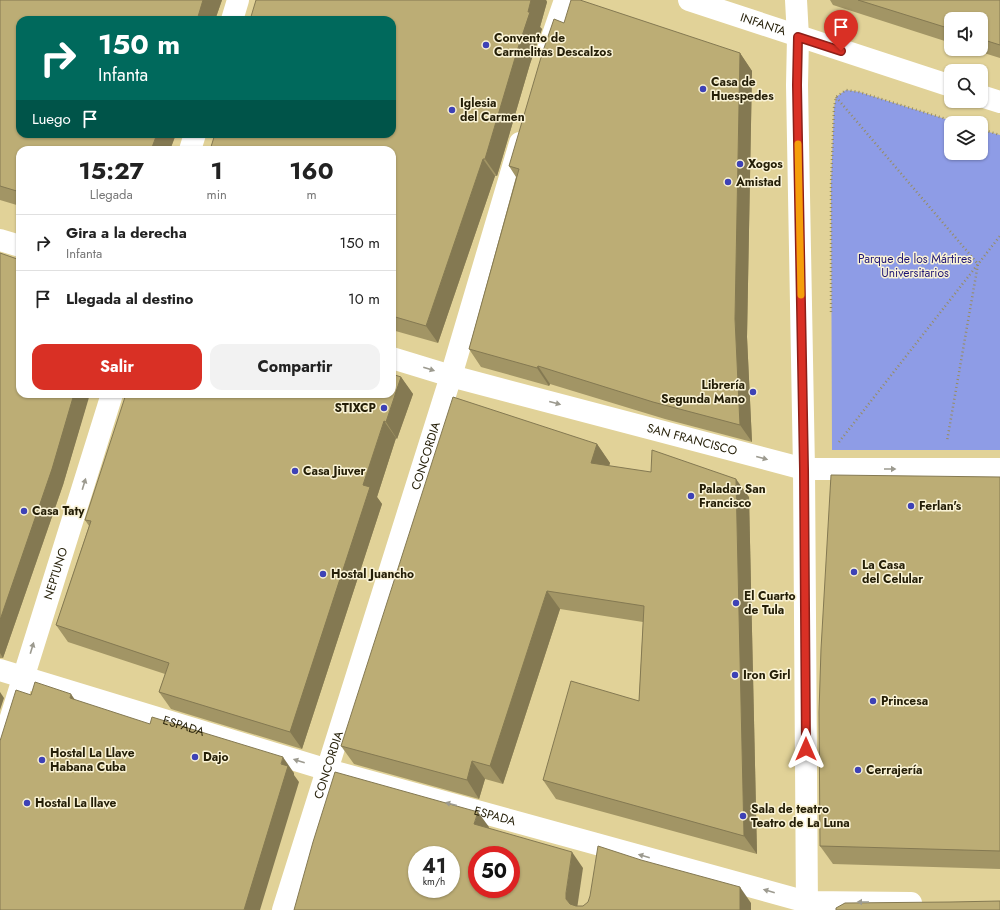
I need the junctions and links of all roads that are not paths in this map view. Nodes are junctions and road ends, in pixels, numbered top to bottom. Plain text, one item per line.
1 (238, 0) edge
2 (565, 0) edge
3 (689, 0) edge
4 (796, 0) edge
5 (233, 16) edge
6 (798, 37) junction
7 (542, 68) edge
8 (944, 84) edge
9 (988, 98) edge
10 (1000, 102) edge
11 (526, 121) edge
12 (0, 240) edge
13 (16, 245) edge
14 (396, 359) edge
15 (452, 376) junction
16 (111, 398) edge
17 (804, 469) junction
18 (1000, 469) edge
19 (0, 670) edge
20 (23, 678) junction
21 (0, 752) edge
22 (328, 770) junction
23 (599, 844) junction
24 (596, 866) edge
25 (930, 903) edge
26 (807, 906) edge
27 (283, 910) edge

1 - 5 street
2 - 7 street
3 - 6 street, INFANTA
4 - 6 street
6 - 8 street, INFANTA
6 - 17 street
9 - 10 street
11 - 15 street, CONCORDIA
12 - 13 street
14 -> 15 street, SAN FRANCISCO
15 -> 17 street, SAN FRANCISCO
15 - 22 street, CONCORDIA
20 -> 16 street, NEPTUNO
17 -> 18 street, SAN FRANCISCO
17 - 26 street
19 - 20 street, ESPADA
20 - 21 street, NEPTUNO
22 -> 20 street, ESPADA
23 -> 22 street, ESPADA
22 - 27 street, CONCORDIA
23 - 24 street
26 -> 23 street, ESPADA
25 -> 26 street, ESPADA

